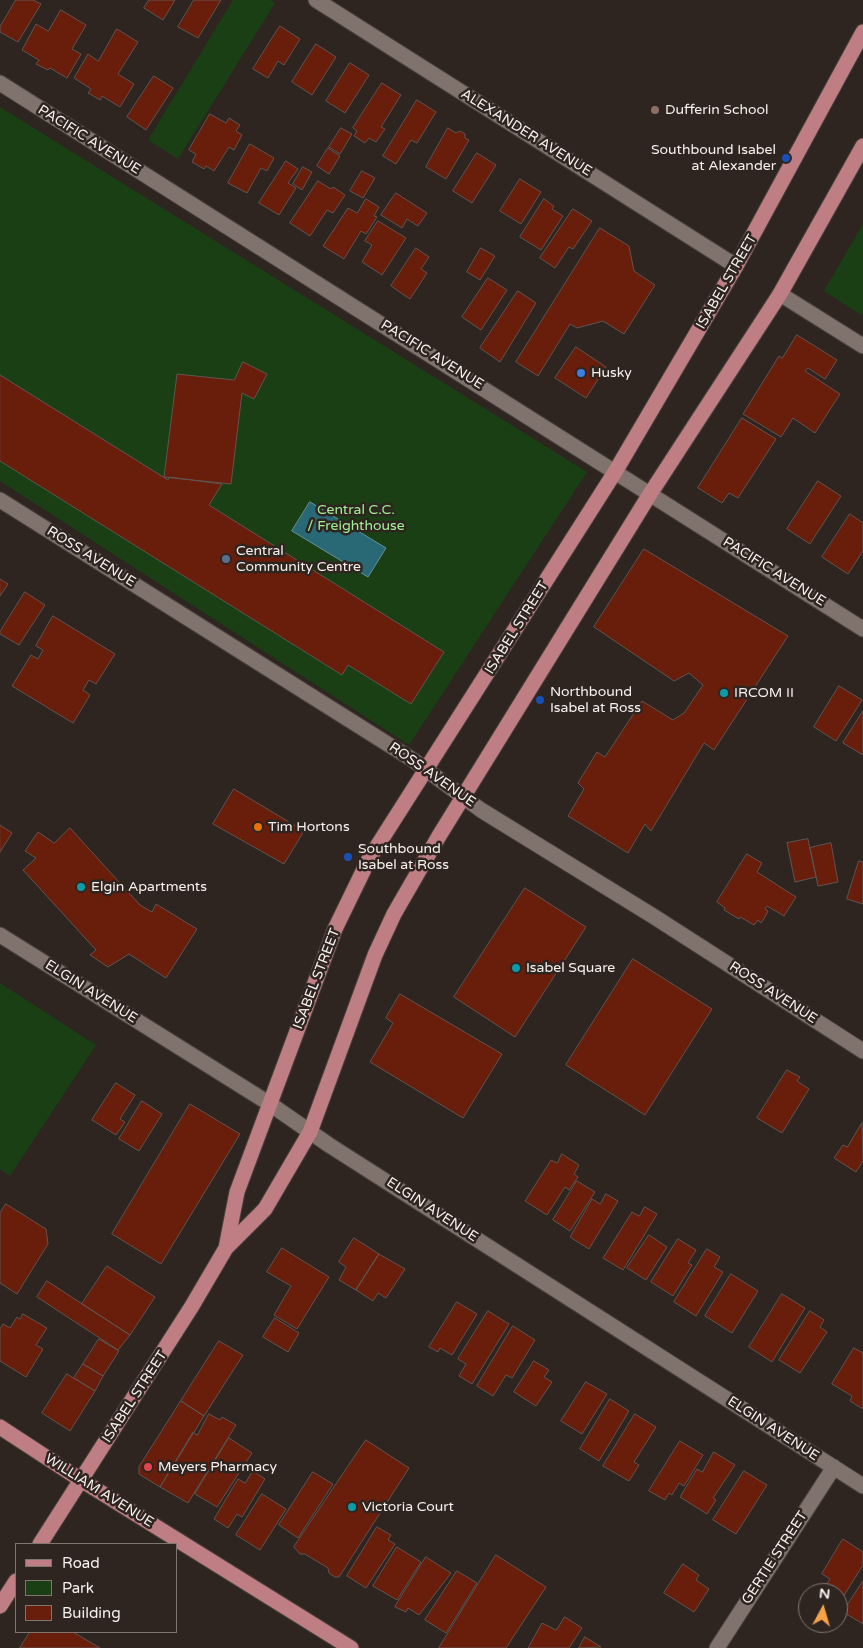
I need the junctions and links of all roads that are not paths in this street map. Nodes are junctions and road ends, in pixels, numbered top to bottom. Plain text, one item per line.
1 (316, 0) edge
2 (863, 32) edge
3 (0, 83) edge
4 (863, 146) edge
5 (736, 266) junction
6 (780, 294) junction
7 (863, 346) edge
8 (615, 472) junction
9 (650, 494) junction
10 (0, 500) edge
11 (863, 629) edge
12 (427, 769) junction
13 (465, 797) junction
14 (0, 936) edge
15 (863, 1050) edge
16 (270, 1104) junction
17 (310, 1132) junction
18 (226, 1248) junction
19 (0, 1427) edge
20 (834, 1468) junction
21 (81, 1480) junction
22 (863, 1486) edge
23 (41, 1543) edge
24 (15, 1583) edge
25 (0, 1606) edge
26 (344, 1646) edge
27 (717, 1648) edge

1 - 5 street, ALEXANDER AVENUE
2 - 5 main road, ISABEL STREET
3 - 8 street, PACIFIC AVENUE
4 - 6 main road, ISABEL STREET
5 - 8 main road, ISABEL STREET
6 - 7 street
6 - 9 main road, ISABEL STREET
8 - 9 street, PACIFIC AVENUE
8 - 12 main road, ISABEL STREET
9 - 11 street, PACIFIC AVENUE
9 - 13 main road, ISABEL STREET
10 - 12 street, ROSS AVENUE
12 - 13 street, ROSS AVENUE
12 - 16 main road, ISABEL STREET
13 - 15 street, ROSS AVENUE
13 - 17 main road, ISABEL STREET
14 - 16 street, ELGIN AVENUE
16 - 17 street, ELGIN AVENUE
16 - 18 main road, ISABEL STREET
17 - 18 main road, ISABEL STREET
17 - 20 street, ELGIN AVENUE
18 - 21 main road, ISABEL STREET
19 - 21 main road, WILLIAM AVENUE
20 - 22 street, ELGIN AVENUE
20 - 27 street, GERTIE STREET
21 - 23 main road, ISABEL STREET
21 - 26 main road, WILLIAM AVENUE
24 - 25 main road

